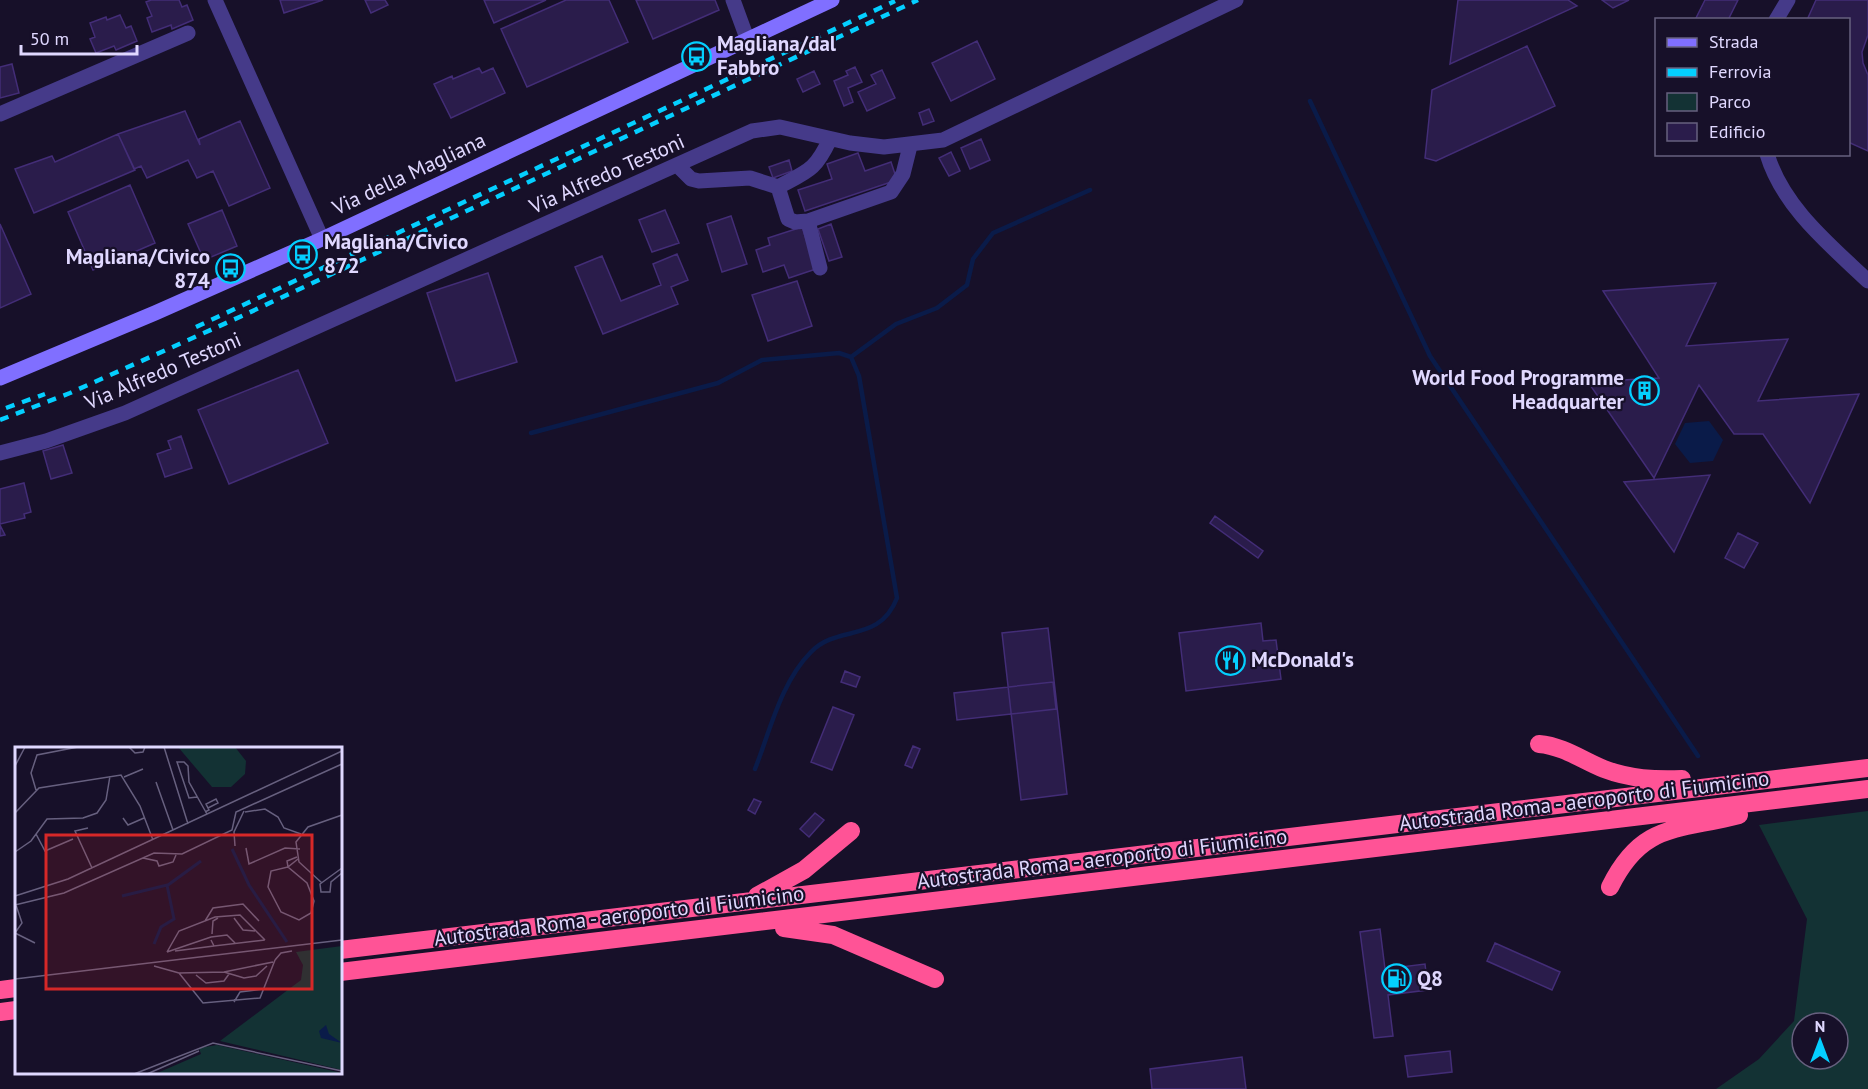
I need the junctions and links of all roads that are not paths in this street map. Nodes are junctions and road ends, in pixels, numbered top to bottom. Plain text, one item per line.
1 (215, 0) edge
2 (733, 0) edge
3 (832, 0) edge
4 (1236, 0) edge
5 (1788, 0) edge
6 (1777, 18) edge
7 (188, 33) dead end
8 (748, 40) junction
9 (0, 114) edge
10 (830, 139) junction
11 (910, 146) junction
12 (1768, 156) edge
13 (677, 165) junction
14 (777, 187) junction
15 (808, 221) junction
16 (322, 238) junction
17 (820, 268) dead end
18 (1868, 280) edge
19 (0, 378) edge
20 (0, 453) edge
21 (1539, 744) dead end
22 (1868, 768) edge
23 (1756, 781) junction
24 (1868, 789) edge
25 (1777, 801) junction
26 (851, 831) dead end
27 (1610, 887) dead end
28 (745, 902) junction
29 (732, 925) junction
30 (342, 950) edge
31 (342, 972) edge
32 (935, 979) dead end
33 (15, 988) edge
34 (0, 990) edge
35 (15, 1010) edge
36 (0, 1012) edge

1 - 16 street
2 - 8 street
3 - 8 main road, Via della Magliana
4 - 11 street, Via Alfredo Testoni
5 - 6 street
7 - 9 street
8 - 16 main road, Via della Magliana
10 - 11 street, Via Alfredo Testoni
10 - 13 street, Via Alfredo Testoni
10 - 14 street
11 - 15 street
12 - 18 street
13 - 14 street
13 - 20 street, Via Alfredo Testoni
14 - 15 street
15 - 17 street
16 - 19 main road, Via della Magliana
21 - 23 highway
22 - 23 highway, Autostrada Roma - aeroporto di Fiumicino
23 - 28 highway, Autostrada Roma - aeroporto di Fiumicino
24 - 25 highway, Autostrada Roma - aeroporto di Fiumicino
25 - 27 highway
25 - 29 highway, Autostrada Roma - aeroporto di Fiumicino
26 - 28 highway
28 - 30 highway, Autostrada Roma - aeroporto di Fiumicino
29 - 31 highway, Autostrada Roma - aeroporto di Fiumicino
29 - 32 highway
33 - 34 highway
35 - 36 highway

